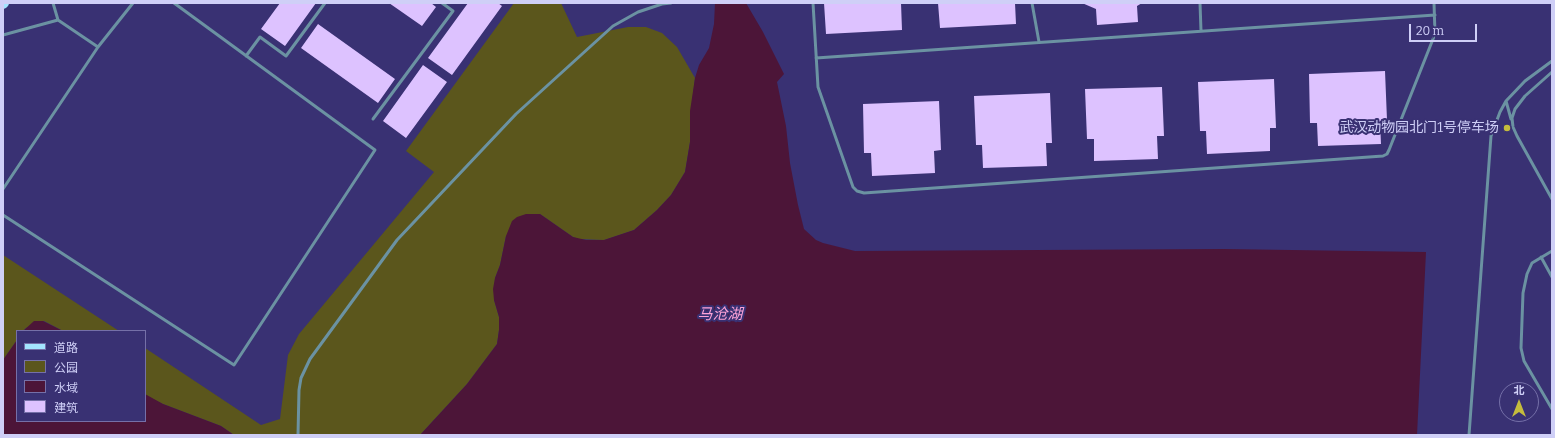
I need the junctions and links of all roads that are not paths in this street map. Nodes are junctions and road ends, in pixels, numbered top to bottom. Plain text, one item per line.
1 (53, 3) edge
2 (133, 3) edge
3 (174, 3) edge
4 (325, 3) edge
5 (442, 3) edge
6 (671, 3) edge
7 (813, 3) edge
8 (1032, 3) edge
9 (1200, 3) edge
10 (1434, 3) edge
11 (1435, 15) junction
12 (58, 20) junction
13 (1202, 31) junction
14 (3, 35) edge
15 (1039, 42) junction
16 (98, 46) junction
17 (246, 56) junction
18 (816, 58) junction
19 (1552, 61) edge
20 (1552, 72) edge
21 (1506, 101) junction
22 (373, 119) dead end
23 (1513, 127) junction
24 (3, 189) edge
25 (1552, 199) edge
26 (3, 215) edge
27 (1552, 251) edge
28 (1541, 257) junction
29 (1552, 278) edge
30 (1552, 409) edge
31 (298, 435) edge
32 (1470, 435) edge

1 - 12 lane
2 - 16 lane
3 - 17 lane
4 - 17 lane
5 - 22 lane
6 - 31 lane
7 - 18 lane
8 - 15 lane
9 - 13 lane
10 - 11 lane
11 - 13 lane
11 - 18 lane
12 - 14 lane
12 - 16 lane
13 - 15 lane
15 - 18 lane
16 - 24 lane
17 - 26 lane
19 - 21 lane
20 - 23 lane
21 - 23 lane
21 - 32 lane
23 - 25 lane
27 - 28 lane
28 - 29 lane
28 - 30 lane

